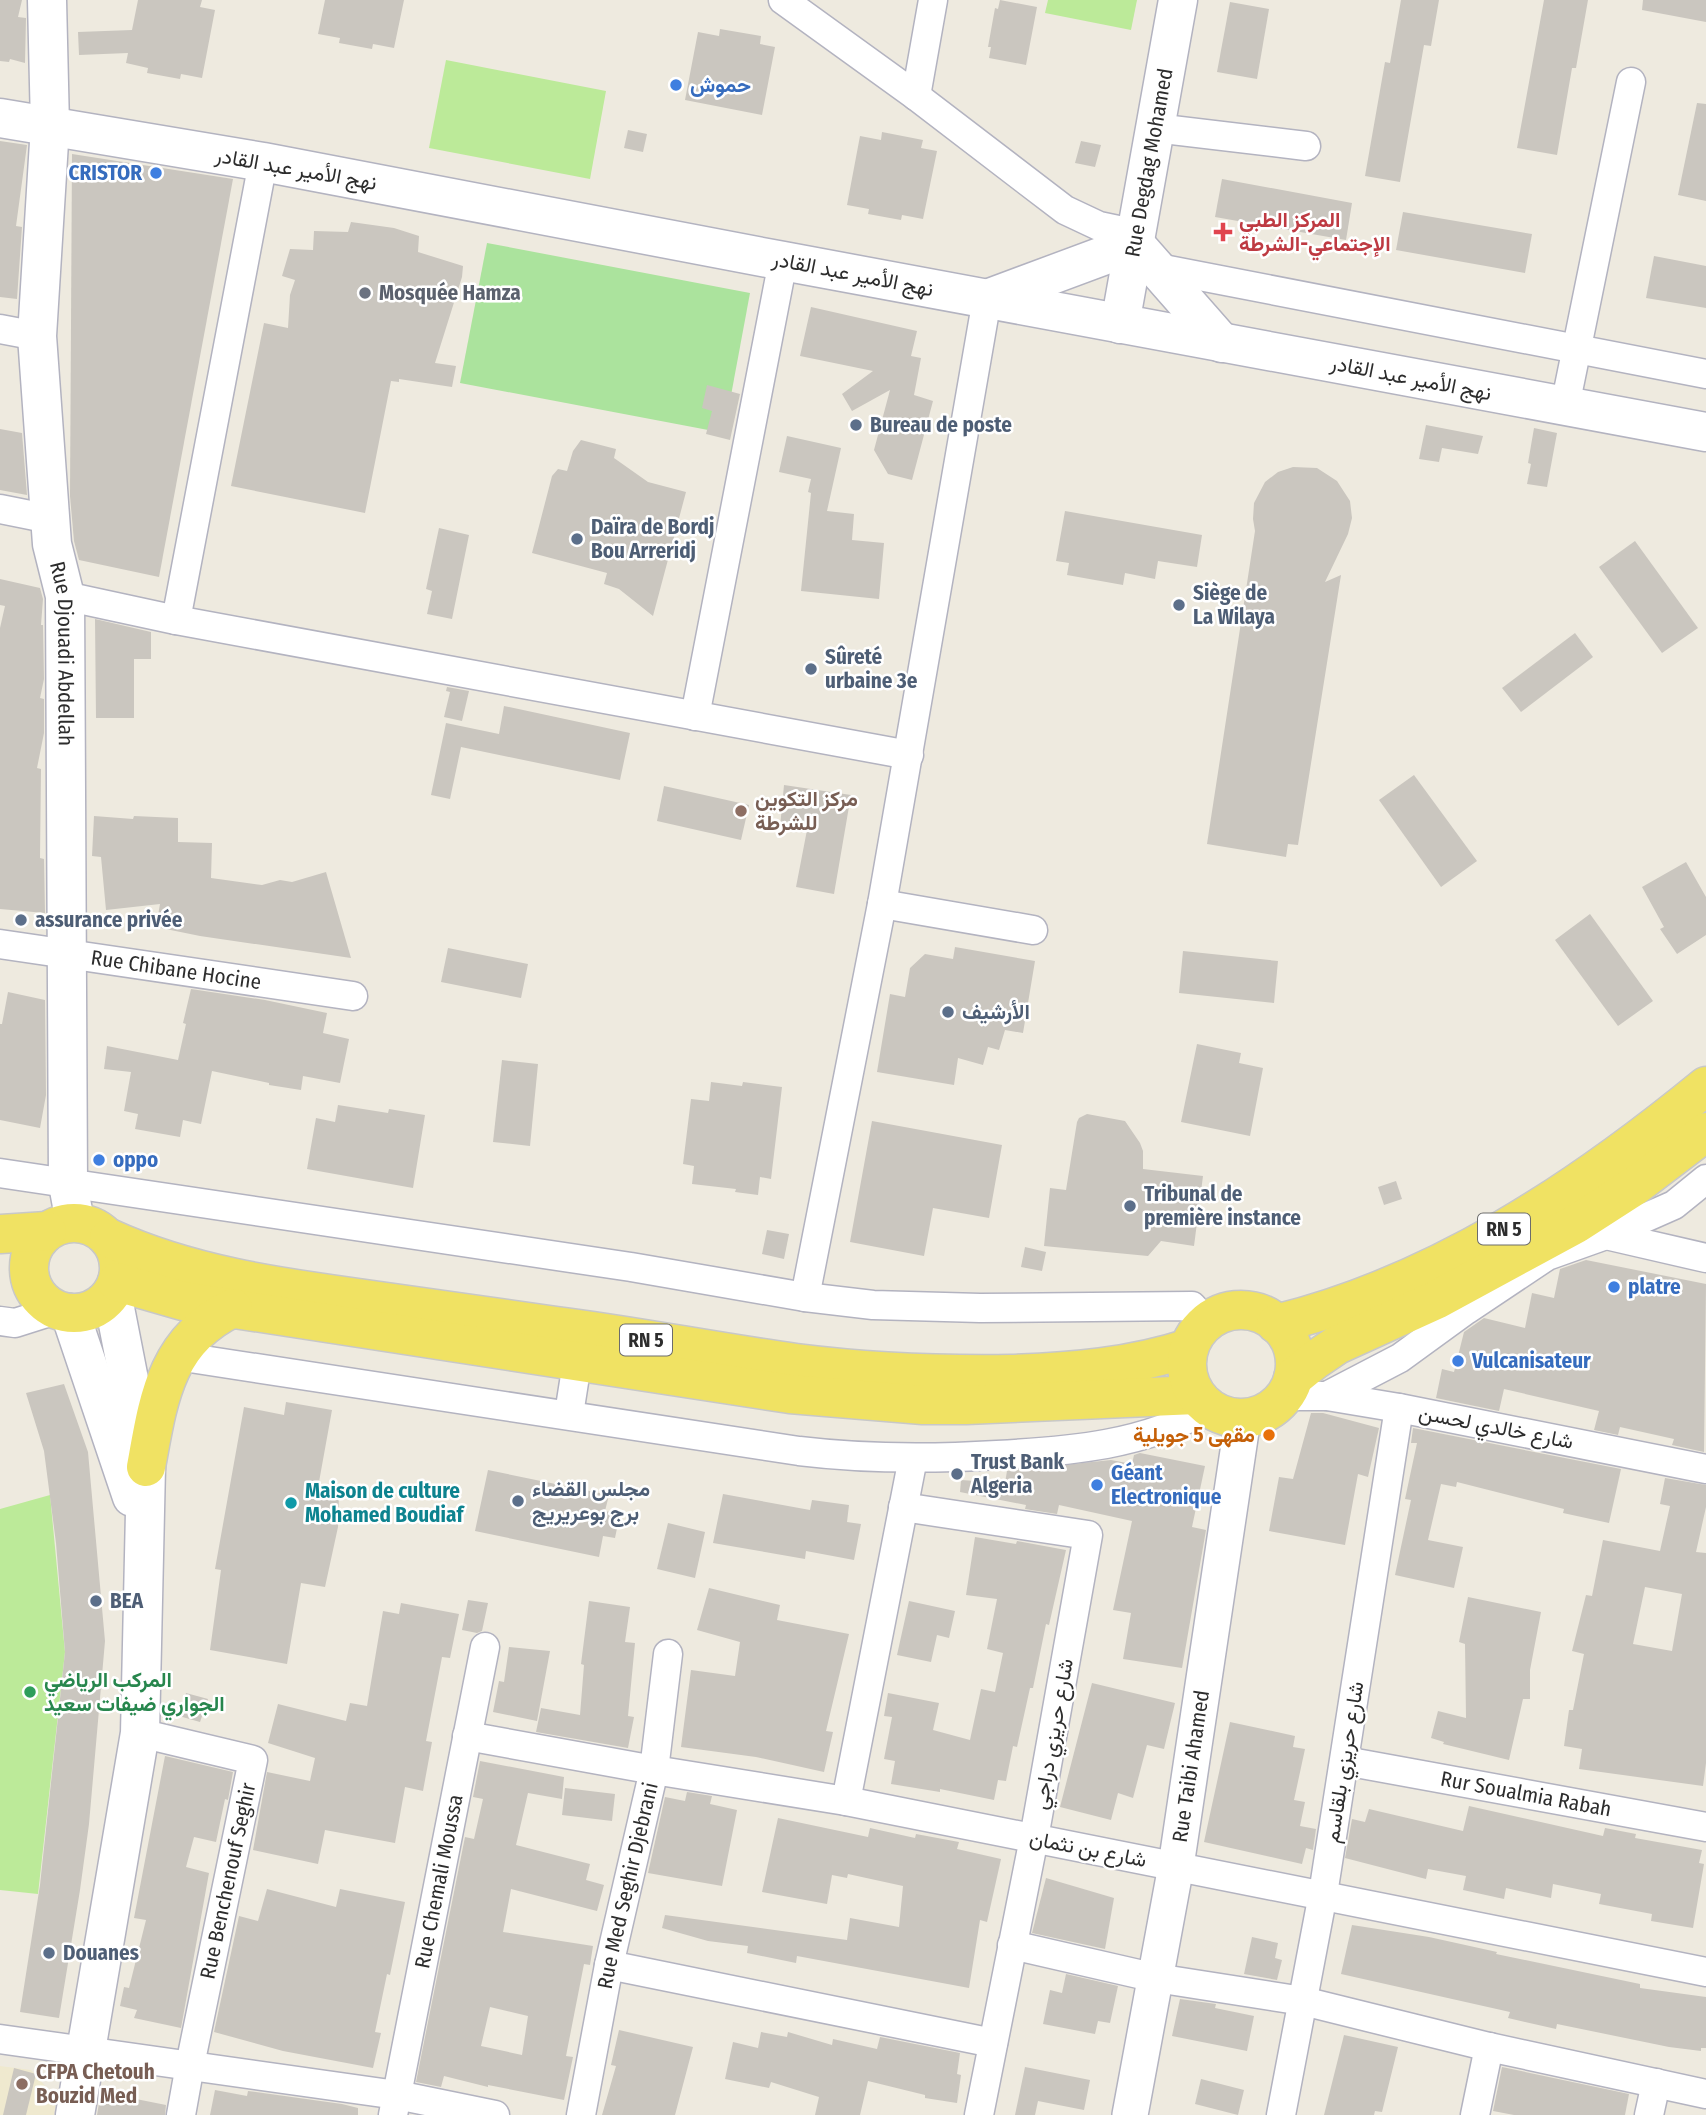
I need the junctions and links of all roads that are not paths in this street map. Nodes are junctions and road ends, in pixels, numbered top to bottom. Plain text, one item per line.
1 (783, 0) edge
2 (933, 0) edge
3 (1178, 0) edge
4 (50, 1) edge
5 (1632, 82) dead end
6 (916, 96) junction
7 (0, 118) edge
8 (50, 126) junction
9 (1155, 128) junction
10 (1306, 146) dead end
11 (263, 162) junction
12 (1142, 248) junction
13 (783, 261) junction
14 (986, 299) junction
15 (1120, 324) junction
16 (0, 329) edge
17 (37, 336) junction
18 (1222, 343) junction
19 (1575, 349) junction
20 (1706, 374) edge
21 (1565, 406) junction
22 (1706, 432) edge
23 (0, 509) edge
24 (50, 519) junction
25 (65, 596) junction
26 (176, 620) junction
27 (695, 716) junction
28 (909, 755) junction
29 (882, 904) junction
30 (1033, 930) dead end
31 (0, 944) edge
32 (68, 953) junction
33 (353, 996) dead end
34 (1706, 1086) edge
35 (1706, 1132) edge
36 (0, 1173) edge
37 (1706, 1179) edge
38 (68, 1184) junction
39 (61, 1226) junction
40 (0, 1234) edge
41 (1606, 1235) junction
42 (109, 1238) junction
43 (1706, 1258) edge
44 (0, 1275) edge
45 (115, 1288) junction
46 (805, 1297) junction
47 (54, 1306) junction
48 (233, 1308) junction
49 (0, 1321) edge
50 (1276, 1324) junction
51 (1198, 1335) junction
52 (580, 1346) junction
53 (177, 1356) junction
54 (1289, 1387) junction
55 (1327, 1396) junction
56 (1216, 1407) junction
57 (1399, 1408) junction
58 (569, 1414) junction
59 (913, 1458) junction
60 (146, 1467) junction
61 (1706, 1469) edge
62 (903, 1507) junction
63 (143, 1525) junction
64 (485, 1647) dead end
65 (667, 1654) dead end
66 (140, 1734) junction
67 (467, 1736) junction
68 (1345, 1761) junction
69 (654, 1770) junction
70 (846, 1801) junction
71 (1706, 1827) edge
72 (1034, 1838) junction
73 (1176, 1866) junction
74 (1323, 1894) junction
75 (1012, 1945) junction
76 (609, 1965) junction
77 (1706, 1972) edge
78 (1156, 1978) junction
79 (1303, 2001) junction
80 (0, 2039) edge
81 (993, 2043) junction
82 (1489, 2047) junction
83 (85, 2051) junction
84 (190, 2064) junction
85 (1656, 2083) junction
86 (1706, 2094) edge
87 (395, 2105) edge
88 (75, 2115) edge
89 (181, 2115) edge
90 (495, 2115) edge
91 (581, 2115) edge
92 (979, 2115) edge
93 (1130, 2115) edge
94 (1281, 2115) edge
95 (1475, 2115) edge
96 (1649, 2115) edge

1 - 6 street
2 - 6 street
3 - 9 main road, Rue Degdag Mohamed
4 - 8 main road, Rue Djouadi Abdellah
5 - 19 street
6 - 12 street
7 - 8 main road, نهج الأمير عبد القادر
8 - 11 main road, نهج الأمير عبد القادر
8 - 17 main road, Rue Djouadi Abdellah
9 - 10 street
9 - 12 main road, Rue Degdag Mohamed
11 - 13 main road, نهج الأمير عبد القادر
11 - 26 street
12 - 14 main road
12 - 15 main road, Rue Degdag Mohamed
12 - 18 main road
12 - 19 street
13 - 14 main road, نهج الأمير عبد القادر
13 - 27 street
14 - 15 main road, نهج الأمير عبد القادر
14 - 28 street
15 - 18 main road, نهج الأمير عبد القادر
16 - 17 street
17 - 24 main road, Rue Djouadi Abdellah
18 - 21 main road, نهج الأمير عبد القادر
19 - 20 street
19 - 21 street
21 - 22 main road, نهج الأمير عبد القادر
23 - 24 street
24 - 25 main road, Rue Djouadi Abdellah
25 - 26 street
25 - 32 main road, Rue Djouadi Abdellah
26 - 27 street
27 - 28 street
28 - 29 street
29 - 30 street
29 - 46 street
31 - 32 street, Rue Chibane Hocine
32 - 33 street, Rue Chibane Hocine
32 - 38 main road, Rue Djouadi Abdellah
34 - 50 main road, RN 5
35 - 54 main road, RN 5
36 - 38 street
37 - 41 street
38 - 39 main road, Rue Djouadi Abdellah
38 - 46 street
39 - 40 main road
39 - 42 main road
39 - 47 main road
41 - 43 street
41 - 55 street
42 - 45 main road
42 - 52 main road, RN 5
44 - 47 main road
45 - 47 main road
45 - 48 main road, RN 5
45 - 60 main road
46 - 51 street
47 - 49 street
47 - 63 main road
48 - 52 main road, RN 5
48 - 53 main road
50 - 51 main road
50 - 54 main road
51 - 52 main road, RN 5
51 - 56 main road
52 - 56 main road, RN 5
52 - 58 street
53 - 58 street
53 - 60 main road
54 - 55 street, شارع خالدي لحسن
54 - 56 main road
55 - 57 street, شارع خالدي لحسن
56 - 59 street
56 - 73 street, Rue Taibi Ahamed
57 - 61 street, شارع خالدي لحسن
57 - 68 street, شارع حريزي بلقاسم
58 - 59 street
59 - 62 street
60 - 63 main road
62 - 70 street
62 - 72 street, شارع حريزي دراجي
63 - 66 main road
64 - 67 street, Rue Chemali Moussa
65 - 69 street, Rue Med Seghir Djebrani
66 - 83 main road
66 - 84 street, Rue Benchenouf Seghir
67 - 69 street, شارع بن نثمان
67 - 87 street, Rue Chemali Moussa
68 - 71 street, Rur Soualmia Rabah
68 - 74 street, شارع حريزي بلقاسم
69 - 70 street, شارع بن نثمان
69 - 76 street, Rue Med Seghir Djebrani
70 - 72 street, شارع بن نثمان
72 - 73 street, شارع بن نثمان
72 - 75 street, شارع حريزي دراجي
73 - 74 street, شارع بن نثمان
73 - 78 street, Rue Taibi Ahamed
74 - 77 street, شارع بن نثمان
74 - 79 street, شارع حريزي بلقاسم
75 - 78 street
75 - 81 street, شارع حريزي دراجي
76 - 81 street
76 - 91 street, Rue Med Seghir Djebrani
78 - 79 street
78 - 93 street, Rue Taibi Ahamed
79 - 82 street
79 - 94 street, شارع حريزي بلقاسم
80 - 83 street
81 - 92 street, شارع حريزي دراجي
82 - 85 street
82 - 95 street
83 - 84 street
83 - 88 main road
84 - 87 street
84 - 89 street, Rue Benchenouf Seghir
85 - 86 street
85 - 96 street
87 - 90 street

